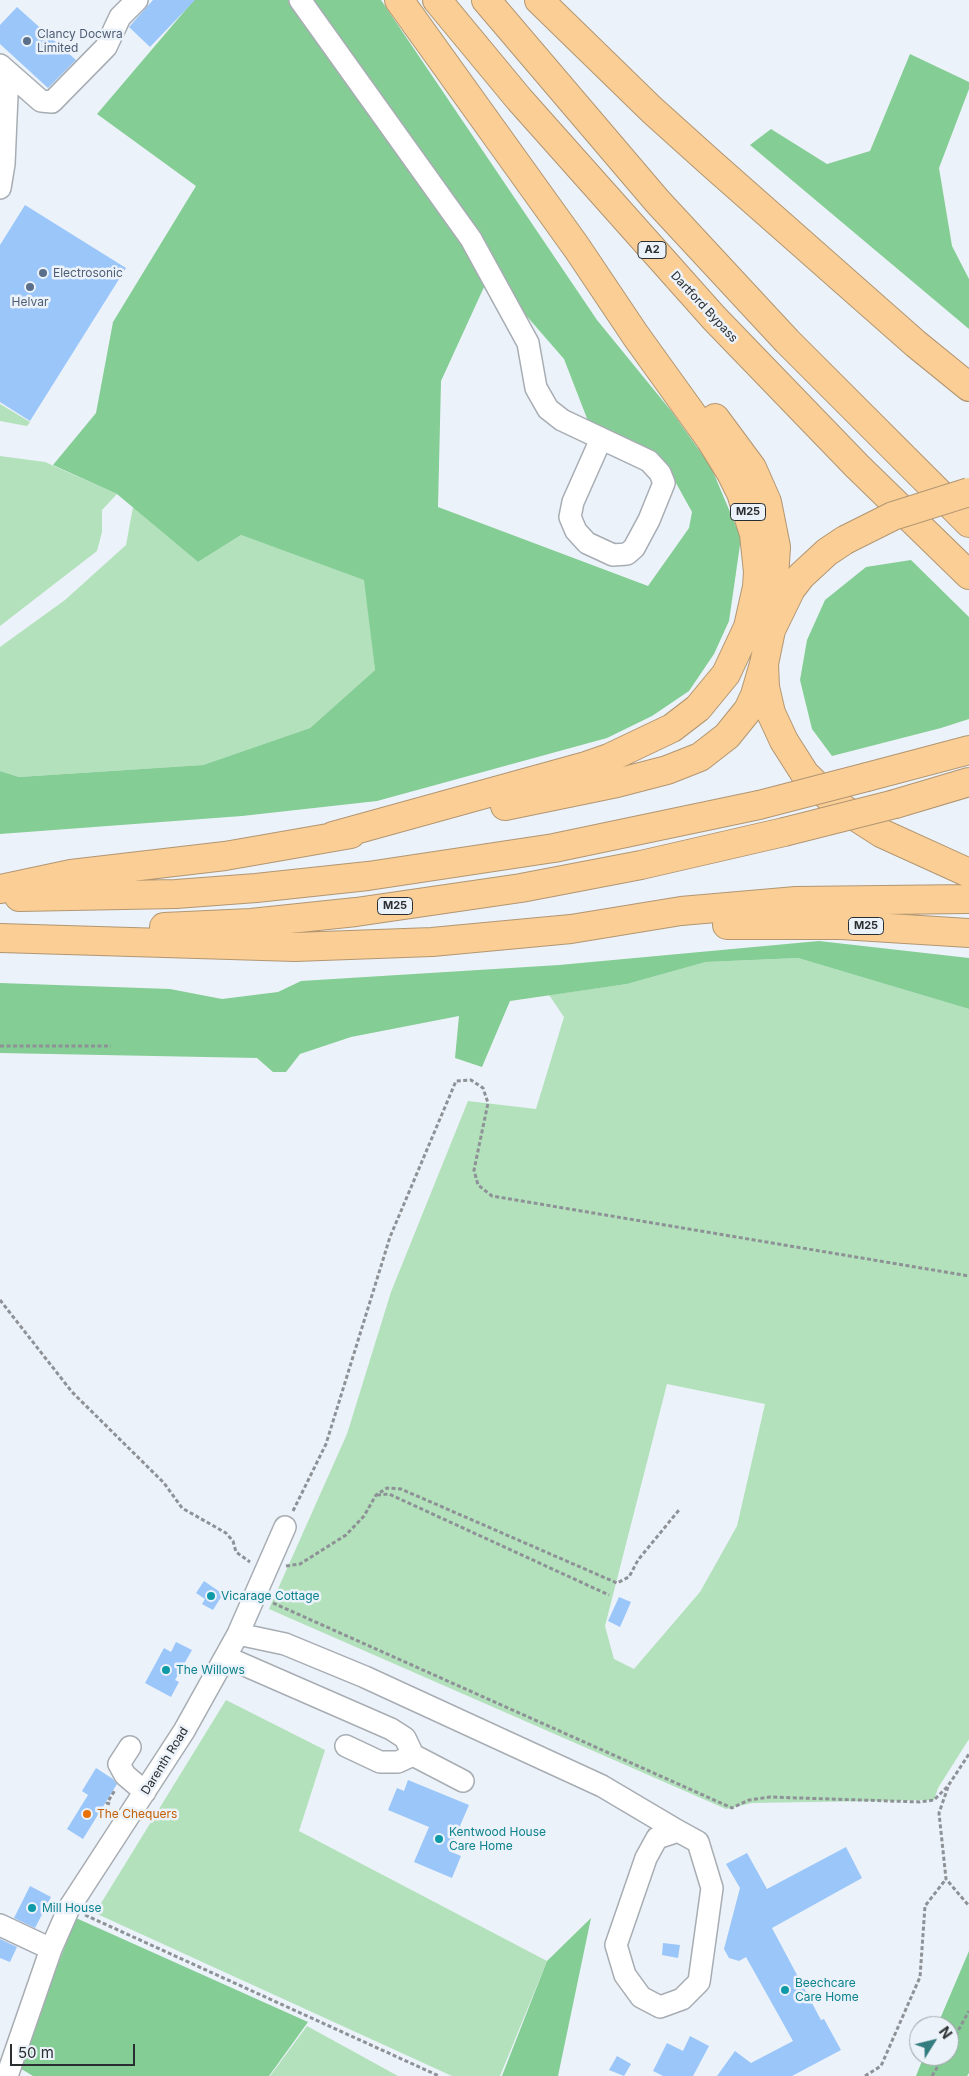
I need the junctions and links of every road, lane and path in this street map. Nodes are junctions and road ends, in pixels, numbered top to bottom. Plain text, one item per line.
1 (137, 0) edge
2 (300, 0) edge
3 (399, 0) edge
4 (437, 0) edge
5 (486, 0) edge
6 (539, 0) edge
7 (4, 69) edge
8 (0, 188) edge
9 (576, 248) junction
10 (969, 387) edge
11 (601, 439) junction
12 (969, 492) edge
13 (969, 523) edge
14 (969, 575) edge
15 (771, 630) junction
16 (764, 664) junction
17 (969, 750) edge
18 (969, 782) edge
19 (333, 836) junction
20 (969, 873) edge
21 (0, 889) edge
22 (0, 898) edge
23 (969, 899) edge
24 (571, 929) junction
25 (969, 933) edge
26 (0, 936) edge
27 (0, 1046) edge
28 (111, 1046) dead end
29 (969, 1276) edge
30 (0, 1300) edge
31 (376, 1495) junction
32 (679, 1510) dead end
33 (285, 1527) joint
34 (268, 1566) junction
35 (609, 1595) dead end
36 (273, 1603) dead end
37 (238, 1634) junction
38 (226, 1657) junction
39 (346, 1746) dead end
40 (130, 1747) dead end
41 (969, 1754) edge
42 (413, 1755) junction
43 (463, 1781) dead end
44 (948, 1786) junction
45 (146, 1792) junction
46 (678, 1831) junction
47 (946, 1879) junction
48 (969, 1906) edge
49 (69, 1908) junction
50 (1, 1928) edge
51 (52, 1949) junction
52 (969, 2011) edge
53 (959, 2029) edge
54 (7, 2076) edge
55 (439, 2076) edge
56 (865, 2076) edge

1 - 7 street
2 - 11 street
3 - 9 highway
4 - 14 highway, Dartford Bypass / A2
5 - 13 highway
6 - 10 highway
7 - 8 street
9 - 15 highway
9 - 19 highway, M25
11 - 11 street
12 - 15 highway, bridge
15 - 16 highway
16 - 19 highway, M25
16 - 20 highway
17 - 22 highway, bridge
18 - 26 highway, M25, bridge
19 - 21 highway, M25
23 - 24 highway, M25
24 - 25 highway, M25
24 - 26 highway, M25
27 - 28 path
29 - 33 path
30 - 34 path
31 - 32 path
31 - 34 path
31 - 35 path
33 - 34 street, Darenth Road
34 - 37 street, Darenth Road
36 - 44 path
37 - 38 street, Darenth Road
37 - 46 street
38 - 42 street
38 - 45 street, Darenth Road
39 - 42 street
40 - 45 street
41 - 44 path
42 - 43 street
44 - 47 path
45 - 49 street, Darenth Road
46 - 46 street
47 - 48 path
47 - 56 path
49 - 51 street, Darenth Road
49 - 55 path
50 - 51 street
51 - 54 street, Darenth Road
52 - 53 path

